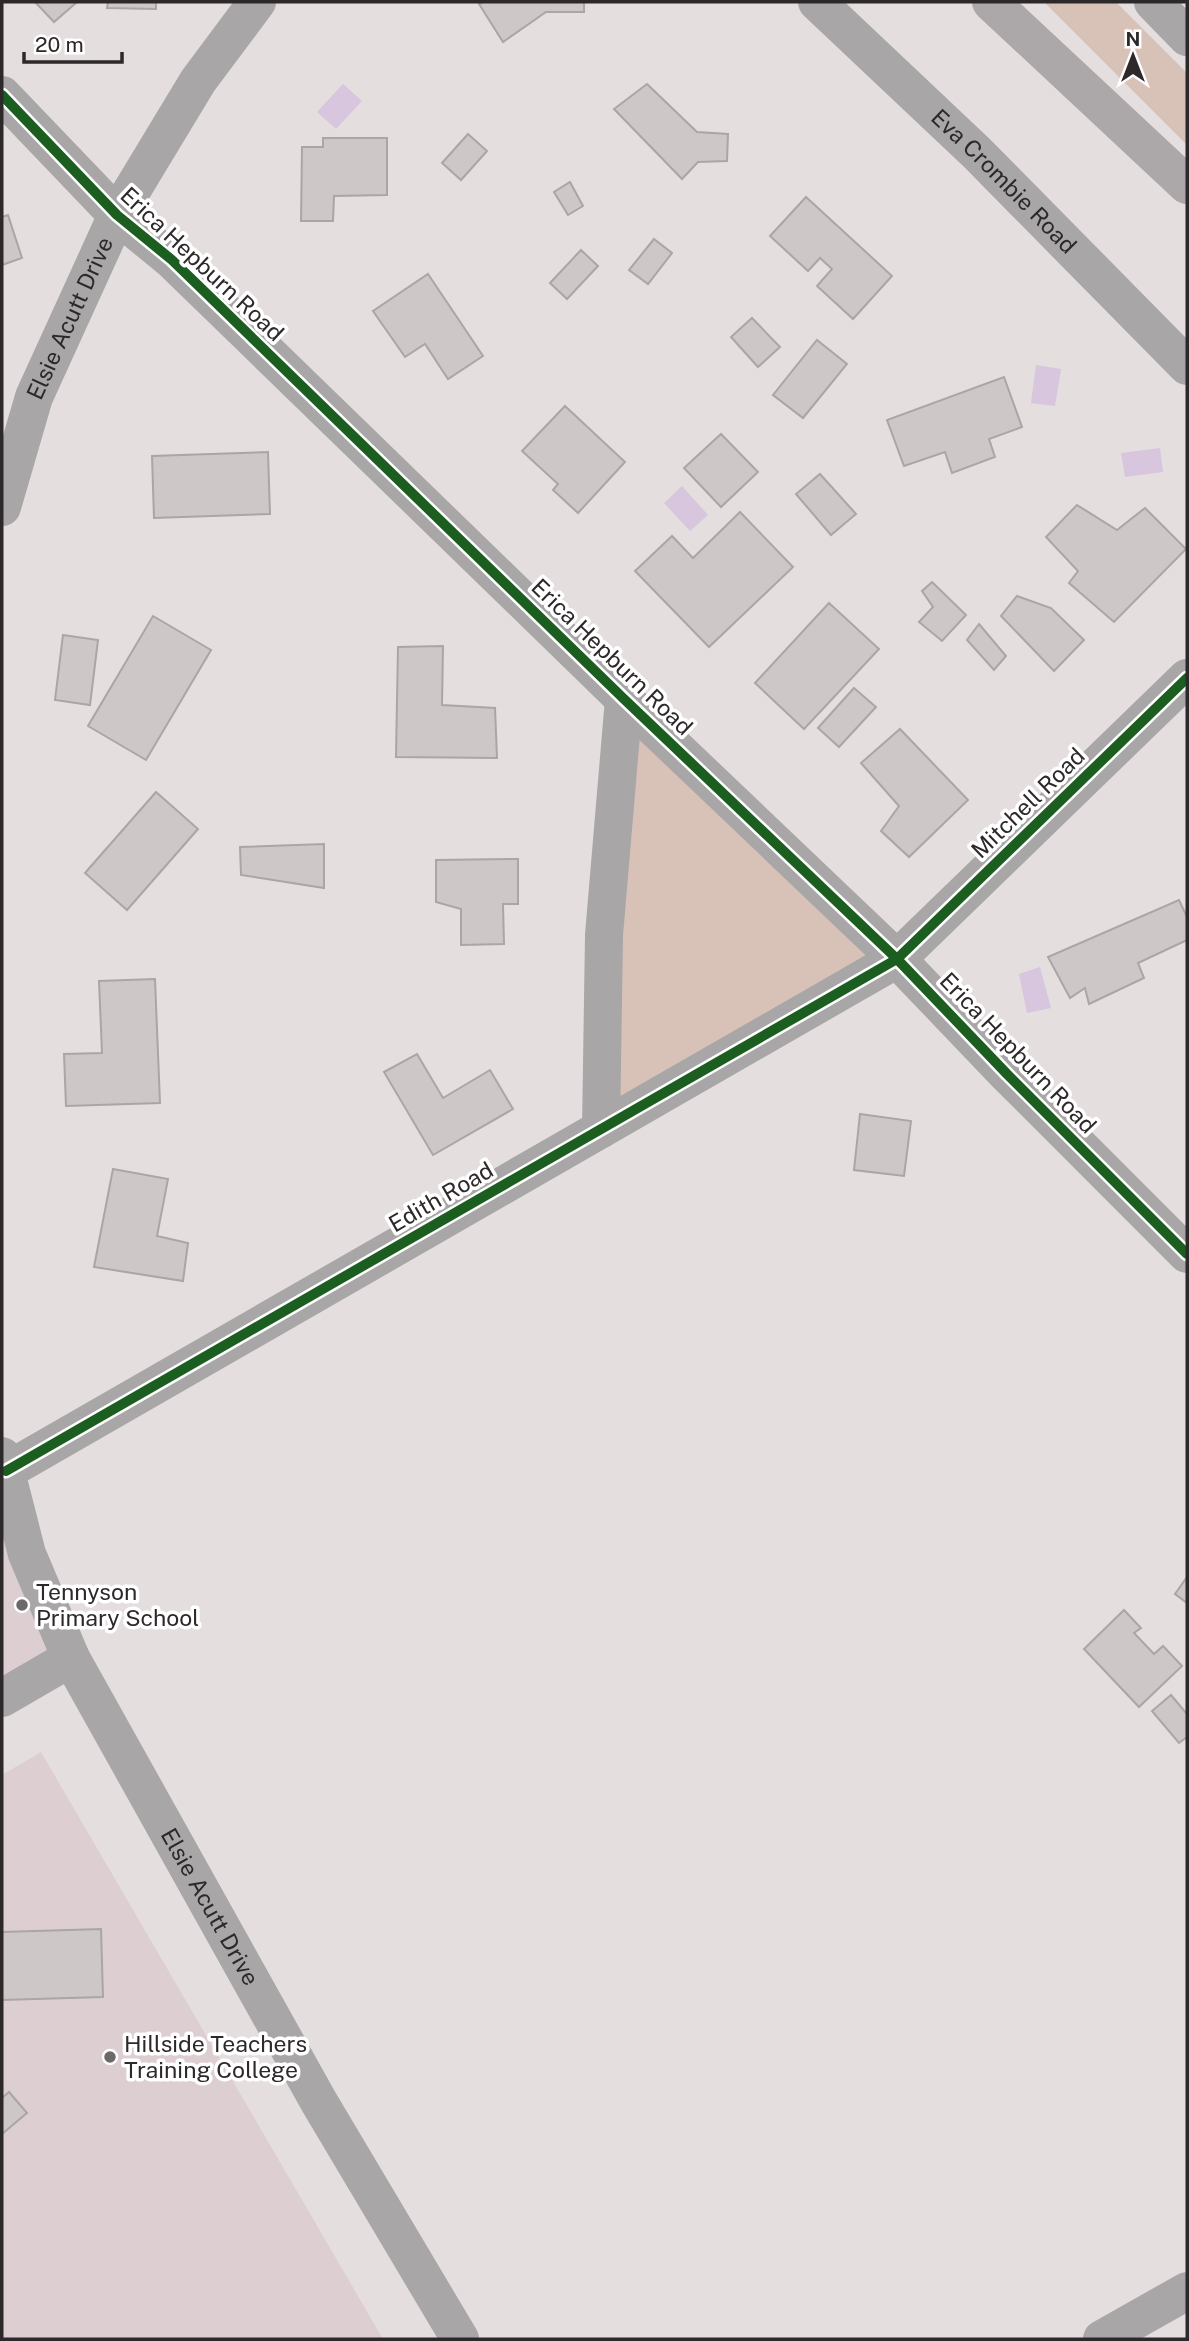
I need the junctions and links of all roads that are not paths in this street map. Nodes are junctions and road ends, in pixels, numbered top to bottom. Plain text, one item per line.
1 (257, 2) edge
2 (817, 2) edge
3 (991, 2) edge
4 (1153, 2) edge
5 (1187, 37) edge
6 (2, 95) edge
7 (1187, 185) edge
8 (117, 215) junction
9 (1187, 366) edge
10 (2, 507) edge
11 (1187, 678) edge
12 (624, 699) junction
13 (897, 959) junction
14 (601, 1129) junction
15 (1187, 1254) edge
16 (4, 1464) edge
17 (71, 1658) junction
18 (2, 1698) edge
19 (1187, 2291) edge
20 (460, 2339) edge
21 (1102, 2339) edge

1 - 8 street, Elsie Acutt Drive
2 - 9 street, Eva Crombie Road
3 - 7 main road
4 - 5 street
6 - 8 street, Erica Hepburn Road
8 - 10 street, Elsie Acutt Drive
8 - 12 street, Erica Hepburn Road
11 - 13 street, Mitchell Road
12 - 13 street, Erica Hepburn Road
12 - 14 street
13 - 14 street, Edith Road
13 - 15 street, Erica Hepburn Road
14 - 16 street, Edith Road
16 - 17 street, Elsie Acutt Drive
17 - 18 street
17 - 20 street, Elsie Acutt Drive
19 - 21 street

